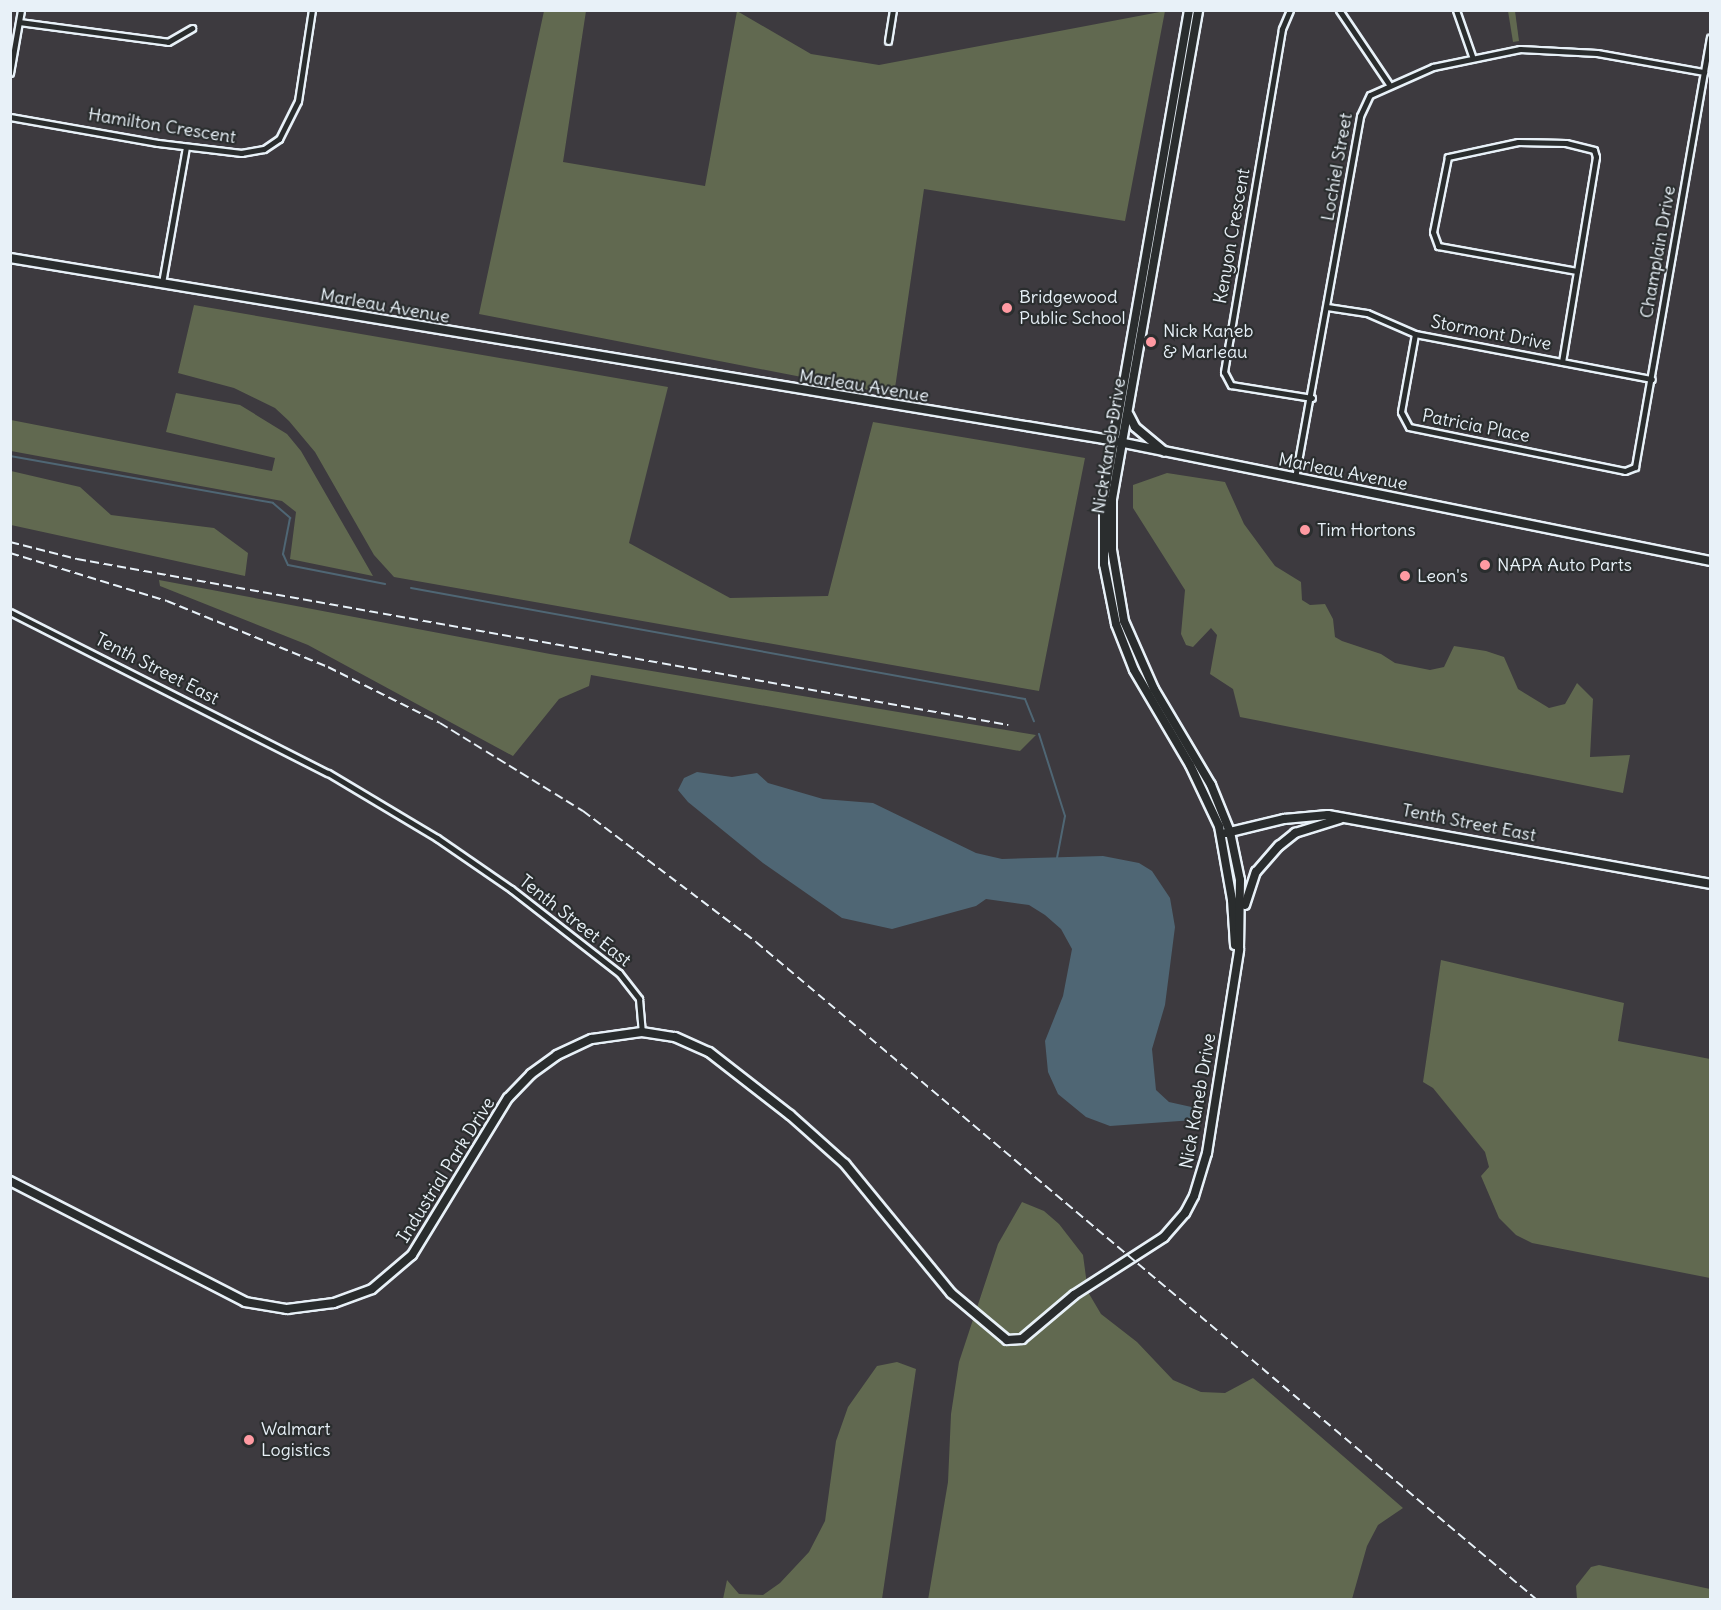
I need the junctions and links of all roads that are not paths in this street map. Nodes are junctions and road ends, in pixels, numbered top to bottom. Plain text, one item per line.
1 (21, 10) edge
2 (312, 10) edge
3 (893, 10) edge
4 (1189, 10) edge
5 (1198, 10) edge
6 (1290, 10) edge
7 (1339, 10) edge
8 (1456, 10) edge
9 (19, 22) junction
10 (192, 28) dead end
11 (1710, 38) edge
12 (888, 41) dead end
13 (1472, 56) junction
14 (1704, 72) junction
15 (10, 73) edge
16 (1389, 84) junction
17 (10, 117) edge
18 (186, 147) junction
19 (10, 258) edge
20 (1577, 271) junction
21 (162, 283) junction
22 (1327, 307) junction
23 (1415, 334) junction
24 (1562, 362) junction
25 (1652, 379) junction
26 (1312, 398) junction
27 (1128, 413) junction
28 (1118, 443) junction
29 (1165, 452) junction
30 (1632, 469) joint
31 (1295, 478) junction
32 (1710, 561) edge
33 (10, 612) edge
34 (1359, 819) junction
35 (1226, 833) junction
36 (1710, 884) edge
37 (1242, 924) junction
38 (1234, 971) junction
39 (642, 1032) junction
40 (10, 1181) edge

1 - 9 street
2 - 18 street, Hamilton Crescent
3 - 12 street
4 - 28 street, Nick Kaneb Drive
5 - 27 street, Nick Kaneb Drive
6 - 26 street, Kenyon Crescent
7 - 16 street
8 - 13 street
9 - 10 street
9 - 15 street
11 - 14 street, Champlain Drive
13 - 14 street, Lochiel Street
13 - 16 street, Lochiel Street
14 - 25 street, Champlain Drive
16 - 22 street, Lochiel Street
17 - 18 street, Hamilton Crescent
18 - 21 street
19 - 21 street, Marleau Avenue
20 - 20 street
20 - 24 street
21 - 28 street, Marleau Avenue
22 - 23 street, Stormont Drive
22 - 26 street, Lochiel Street
23 - 24 street, Stormont Drive
23 - 30 street, Patricia Place
24 - 25 street, Stormont Drive
25 - 30 street, Champlain Drive
26 - 31 street, Lochiel Street
27 - 28 street, Nick Kaneb Drive
27 - 29 street
28 - 29 street, Marleau Avenue
28 - 35 street, Nick Kaneb Drive
29 - 31 street, Marleau Avenue
31 - 32 street, Marleau Avenue
33 - 39 street, Tenth Street East
34 - 35 street, Tenth Street East
34 - 36 street, Tenth Street East
34 - 37 street
35 - 37 street, Nick Kaneb Drive
35 - 38 street, Nick Kaneb Drive
37 - 38 street, Nick Kaneb Drive
38 - 39 street, Nick Kaneb Drive
39 - 40 street, Industrial Park Drive

